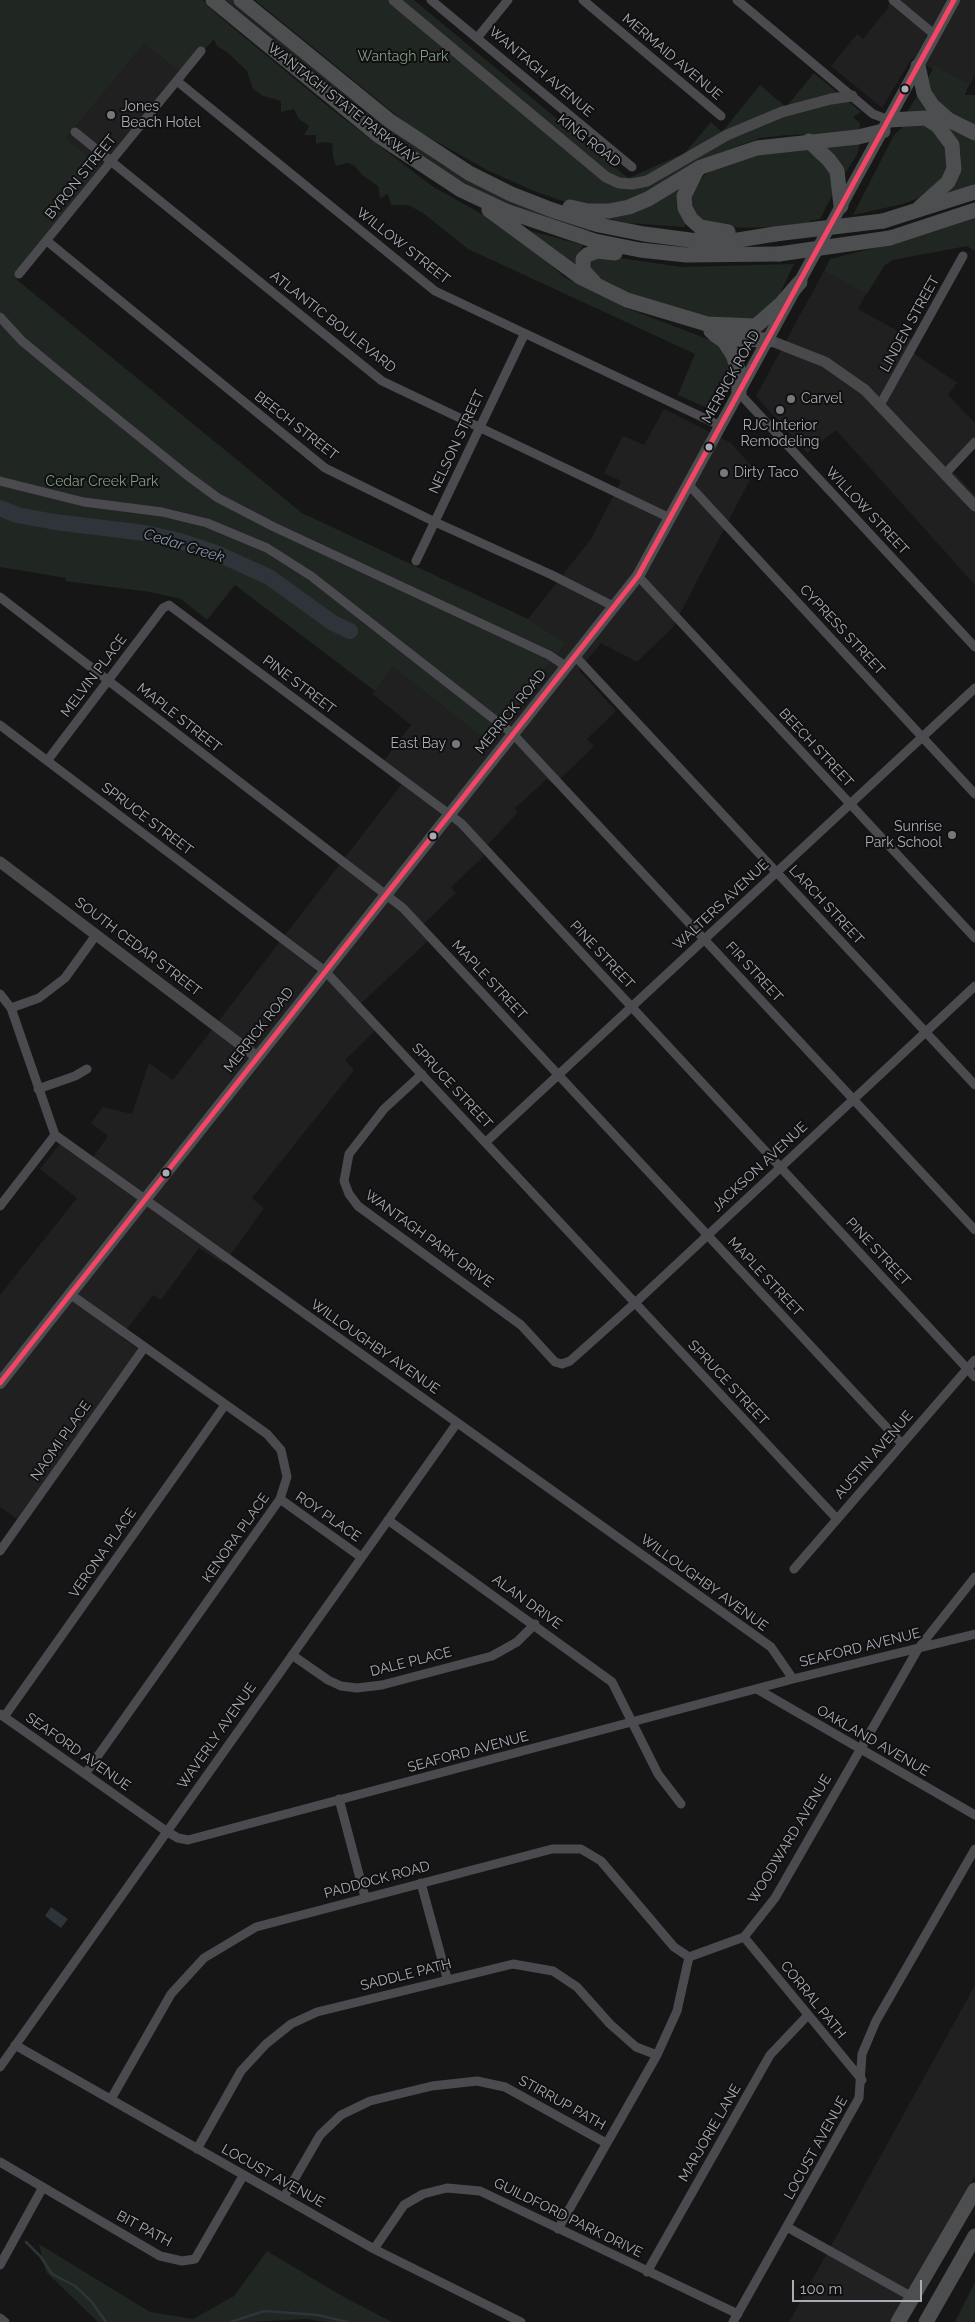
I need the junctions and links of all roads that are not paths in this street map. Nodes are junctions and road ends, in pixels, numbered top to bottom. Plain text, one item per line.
1 (213, 0) edge
2 (241, 0) edge
3 (394, 0) edge
4 (431, 0) edge
5 (508, 0) edge
6 (583, 0) edge
7 (737, 0) edge
8 (893, 0) edge
9 (954, 0) edge
10 (935, 35) junction
11 (477, 38) junction
12 (201, 51) dead end
13 (918, 66) junction
14 (177, 81) junction
15 (852, 96) junction
16 (721, 116) dead end
17 (886, 125) junction
18 (75, 132) dead end
19 (975, 133) edge
20 (809, 142) junction
21 (111, 162) junction
22 (632, 166) dead end
23 (696, 172) junction
24 (469, 173) junction
25 (461, 190) junction
26 (975, 192) edge
27 (841, 206) junction
28 (918, 209) junction
29 (975, 210) edge
30 (775, 234) junction
31 (47, 241) junction
32 (714, 256) junction
33 (963, 256) dead end
34 (19, 274) dead end
35 (800, 282) junction
36 (601, 288) junction
37 (0, 317) edge
38 (680, 318) junction
39 (708, 330) junction
40 (524, 334) junction
41 (769, 340) junction
42 (739, 393) junction
43 (880, 405) junction
44 (721, 426) junction
45 (478, 427) junction
46 (975, 442) edge
47 (945, 474) junction
48 (0, 481) edge
49 (689, 485) junction
50 (975, 506) edge
51 (670, 518) junction
52 (435, 522) junction
53 (416, 561) dead end
54 (638, 576) junction
55 (0, 597) edge
56 (615, 607) junction
57 (163, 608) joint
58 (975, 647) edge
59 (575, 656) junction
60 (567, 667) junction
61 (107, 680) junction
62 (975, 688) edge
63 (0, 725) edge
64 (512, 734) junction
65 (923, 736) junction
66 (47, 761) junction
67 (975, 794) edge
68 (850, 804) junction
69 (449, 814) junction
70 (0, 862) edge
71 (777, 872) junction
72 (385, 894) junction
73 (96, 935) junction
74 (975, 938) edge
75 (704, 939) junction
76 (325, 971) junction
77 (975, 986) edge
78 (0, 994) edge
79 (632, 1007) junction
80 (11, 1008) junction
81 (926, 1032) junction
82 (257, 1057) junction
83 (87, 1069) dead end
84 (422, 1074) junction
85 (559, 1075) junction
86 (975, 1084) edge
87 (38, 1090) junction
88 (853, 1099) junction
89 (55, 1135) junction
90 (486, 1142) junction
91 (780, 1167) junction
92 (144, 1201) junction
93 (0, 1206) edge
94 (975, 1230) edge
95 (708, 1235) junction
96 (70, 1294) junction
97 (635, 1303) junction
98 (144, 1348) junction
99 (975, 1360) edge
100 (562, 1364) joint
101 (967, 1369) junction
102 (975, 1377) edge
103 (0, 1383) edge
104 (225, 1405) junction
105 (457, 1422) junction
106 (902, 1444) junction
107 (280, 1500) junction
108 (388, 1520) junction
109 (837, 1520) junction
110 (0, 1551) edge
111 (361, 1557) junction
112 (794, 1569) dead end
113 (975, 1577) edge
114 (534, 1624) junction
115 (975, 1634) edge
116 (918, 1649) junction
117 (292, 1655) junction
118 (793, 1679) junction
119 (757, 1690) junction
120 (2, 1715) edge
121 (634, 1723) junction
122 (859, 1749) junction
123 (85, 1774) junction
124 (339, 1799) junction
125 (681, 1804) dead end
126 (975, 1816) edge
127 (166, 1831) junction
128 (975, 1850) edge
129 (421, 1883) junction
130 (365, 1897) junction
131 (744, 1936) junction
132 (689, 1957) junction
133 (446, 1978) junction
134 (808, 2015) junction
135 (15, 2046) junction
136 (657, 2055) junction
137 (0, 2067) edge
138 (862, 2080) junction
139 (110, 2099) junction
140 (606, 2143) junction
141 (197, 2149) junction
142 (0, 2162) edge
143 (243, 2176) junction
144 (43, 2187) junction
145 (975, 2190) edge
146 (284, 2198) junction
147 (787, 2227) junction
148 (558, 2229) junction
149 (975, 2236) edge
150 (374, 2249) junction
151 (0, 2266) edge
152 (647, 2272) junction
153 (912, 2297) junction
154 (930, 2316) edge
155 (0, 2318) edge
156 (735, 2318) edge
157 (5, 2322) edge
158 (521, 2322) edge
159 (898, 2322) edge

1 - 25 highway, WANTAGH STATE PARKWAY
2 - 24 highway, WANTAGH STATE PARKWAY
3 - 15 street, KING ROAD
4 - 11 street, WANTAGH AVENUE
5 - 11 street
6 - 16 street, MERMAID AVENUE
7 - 15 street
8 - 10 street
9 - 10 main road, MERRICK ROAD
10 - 13 main road, MERRICK ROAD
11 - 22 street, WANTAGH AVENUE
12 - 14 street, BYRON STREET
13 - 17 main road, MERRICK ROAD
13 - 19 highway
14 - 21 street, BYRON STREET
14 - 40 street, WILLOW STREET
15 - 17 street
17 - 20 highway
17 - 27 main road, MERRICK ROAD
17 - 28 highway
18 - 21 street, ATLANTIC BOULEVARD
20 - 23 highway
20 - 27 highway
21 - 31 street, BYRON STREET
21 - 45 street, ATLANTIC BOULEVARD
23 - 24 highway
23 - 30 highway
24 - 30 highway, WANTAGH STATE PARKWAY
25 - 32 highway, WANTAGH STATE PARKWAY
25 - 36 highway
26 - 28 highway, WANTAGH STATE PARKWAY
27 - 35 main road, MERRICK ROAD
28 - 30 highway, WANTAGH STATE PARKWAY, bridge
29 - 32 highway, WANTAGH STATE PARKWAY, bridge
31 - 34 street, BYRON STREET
31 - 52 street, BEECH STREET
32 - 36 highway
33 - 43 street, LINDEN STREET
35 - 38 highway
35 - 41 main road, MERRICK ROAD
36 - 38 highway
37 - 60 street
38 - 39 highway
39 - 41 highway
39 - 42 highway
40 - 44 street, WILLOW STREET
40 - 45 street, NELSON STREET
41 - 42 main road, MERRICK ROAD
41 - 43 street
42 - 44 main road, MERRICK ROAD
42 - 58 street, WILLOW STREET
43 - 47 street
44 - 49 main road, MERRICK ROAD
45 - 51 street, ATLANTIC BOULEVARD
45 - 52 street, NELSON STREET
46 - 47 street
47 - 50 street
48 - 64 street, FIR STREET
49 - 51 main road, MERRICK ROAD
49 - 65 street, CYPRESS STREET
51 - 54 main road, MERRICK ROAD
52 - 53 street, NELSON STREET
52 - 56 street, BEECH STREET
54 - 56 main road, MERRICK ROAD
54 - 68 street, BEECH STREET
55 - 61 street, MAPLE STREET
56 - 59 main road, MERRICK ROAD
57 - 61 street, MELVIN PLACE
57 - 69 street, PINE STREET
59 - 60 main road, MERRICK ROAD
59 - 71 street, LARCH STREET
60 - 64 main road, MERRICK ROAD
61 - 66 street, MELVIN PLACE
61 - 72 street, MAPLE STREET
62 - 65 street, WALTERS AVENUE
63 - 66 street, SPRUCE STREET
64 - 69 main road, MERRICK ROAD
64 - 75 street, FIR STREET
65 - 67 street, CYPRESS STREET
65 - 68 street, WALTERS AVENUE
66 - 76 street, SPRUCE STREET
68 - 71 street, WALTERS AVENUE
68 - 74 street, BEECH STREET
69 - 72 main road, MERRICK ROAD
69 - 79 street, PINE STREET
70 - 73 street, SOUTH CEDAR STREET
71 - 75 street, WALTERS AVENUE
71 - 81 street, LARCH STREET
72 - 76 main road, MERRICK ROAD
72 - 85 street, MAPLE STREET
73 - 80 street
73 - 82 street, SOUTH CEDAR STREET
75 - 79 street, WALTERS AVENUE
75 - 88 street, FIR STREET
76 - 82 main road, MERRICK ROAD
76 - 84 street, SPRUCE STREET
77 - 81 street, JACKSON AVENUE
78 - 80 street
79 - 85 street, WALTERS AVENUE
79 - 91 street, PINE STREET
80 - 87 street
81 - 86 street, LARCH STREET
81 - 88 street, JACKSON AVENUE
82 - 92 main road, MERRICK ROAD
83 - 87 street
84 - 90 street, SPRUCE STREET
84 - 100 street, WANTAGH PARK DRIVE
85 - 90 street, WALTERS AVENUE
85 - 95 street, MAPLE STREET
87 - 89 street
88 - 91 street, JACKSON AVENUE
88 - 94 street, FIR STREET
89 - 92 street, WILLOUGHBY AVENUE
89 - 93 street
90 - 97 street, SPRUCE STREET
91 - 95 street, JACKSON AVENUE
91 - 101 street, PINE STREET
92 - 96 main road, MERRICK ROAD
92 - 105 street, WILLOUGHBY AVENUE
95 - 97 street, JACKSON AVENUE
95 - 106 street, MAPLE STREET
96 - 98 street, KENORA PLACE
96 - 103 main road, MERRICK ROAD
97 - 100 street, JACKSON AVENUE
97 - 109 street, SPRUCE STREET
98 - 104 street, KENORA PLACE
98 - 110 street, NAOMI PLACE
99 - 101 street, AUSTIN AVENUE
101 - 102 street, PINE STREET
101 - 106 street, AUSTIN AVENUE
104 - 107 street, KENORA PLACE
104 - 120 street, VERONA PLACE
105 - 108 street, WAVERLY AVENUE
105 - 118 street, WILLOUGHBY AVENUE
106 - 109 street, AUSTIN AVENUE
107 - 111 street, ROY PLACE
107 - 123 street, KENORA PLACE
108 - 111 street, WAVERLY AVENUE
108 - 114 street, ALAN DRIVE
109 - 112 street, AUSTIN AVENUE
111 - 117 street, WAVERLY AVENUE
113 - 116 street, WOODWARD AVENUE
114 - 117 street, DALE PLACE
114 - 121 street, ALAN DRIVE
115 - 116 street, SEAFORD AVENUE
116 - 118 street, SEAFORD AVENUE
116 - 122 street, WOODWARD AVENUE
117 - 127 street, WAVERLY AVENUE
118 - 119 street, SEAFORD AVENUE
119 - 121 street, SEAFORD AVENUE
119 - 122 street, OAKLAND AVENUE
120 - 123 street, SEAFORD AVENUE
121 - 124 street, SEAFORD AVENUE
121 - 125 street, ALAN DRIVE
122 - 126 street, OAKLAND AVENUE
122 - 131 street, WOODWARD AVENUE
123 - 127 street, SEAFORD AVENUE
124 - 127 street, SEAFORD AVENUE
124 - 130 street
127 - 135 street, WAVERLY AVENUE
128 - 138 street, LOCUST AVENUE
129 - 130 street, PADDOCK ROAD
129 - 132 street, PADDOCK ROAD
129 - 133 street
130 - 139 street, PADDOCK ROAD
131 - 132 street, WOODWARD AVENUE
131 - 134 street, CORRAL PATH
132 - 136 street
133 - 136 street, SADDLE PATH
133 - 141 street, SADDLE PATH
134 - 138 street, CORRAL PATH
134 - 152 street, MARJORIE LANE
135 - 137 street, WAVERLY AVENUE
135 - 139 street, LOCUST AVENUE
136 - 140 street
138 - 147 street, LOCUST AVENUE
139 - 141 street, LOCUST AVENUE
140 - 146 street, STIRRUP PATH
140 - 148 street
141 - 143 street, LOCUST AVENUE
142 - 144 street, BIT PATH
143 - 144 street, BIT PATH
143 - 146 street, LOCUST AVENUE
144 - 151 street
145 - 153 highway
146 - 150 street, LOCUST AVENUE
147 - 153 street
147 - 156 street, LOCUST AVENUE
148 - 150 street, GUILDFORD PARK DRIVE
148 - 152 street, GUILDFORD PARK DRIVE
149 - 154 highway
150 - 158 street, LOCUST AVENUE
152 - 156 street, GUILDFORD PARK DRIVE
153 - 154 highway
153 - 159 highway
155 - 157 street

